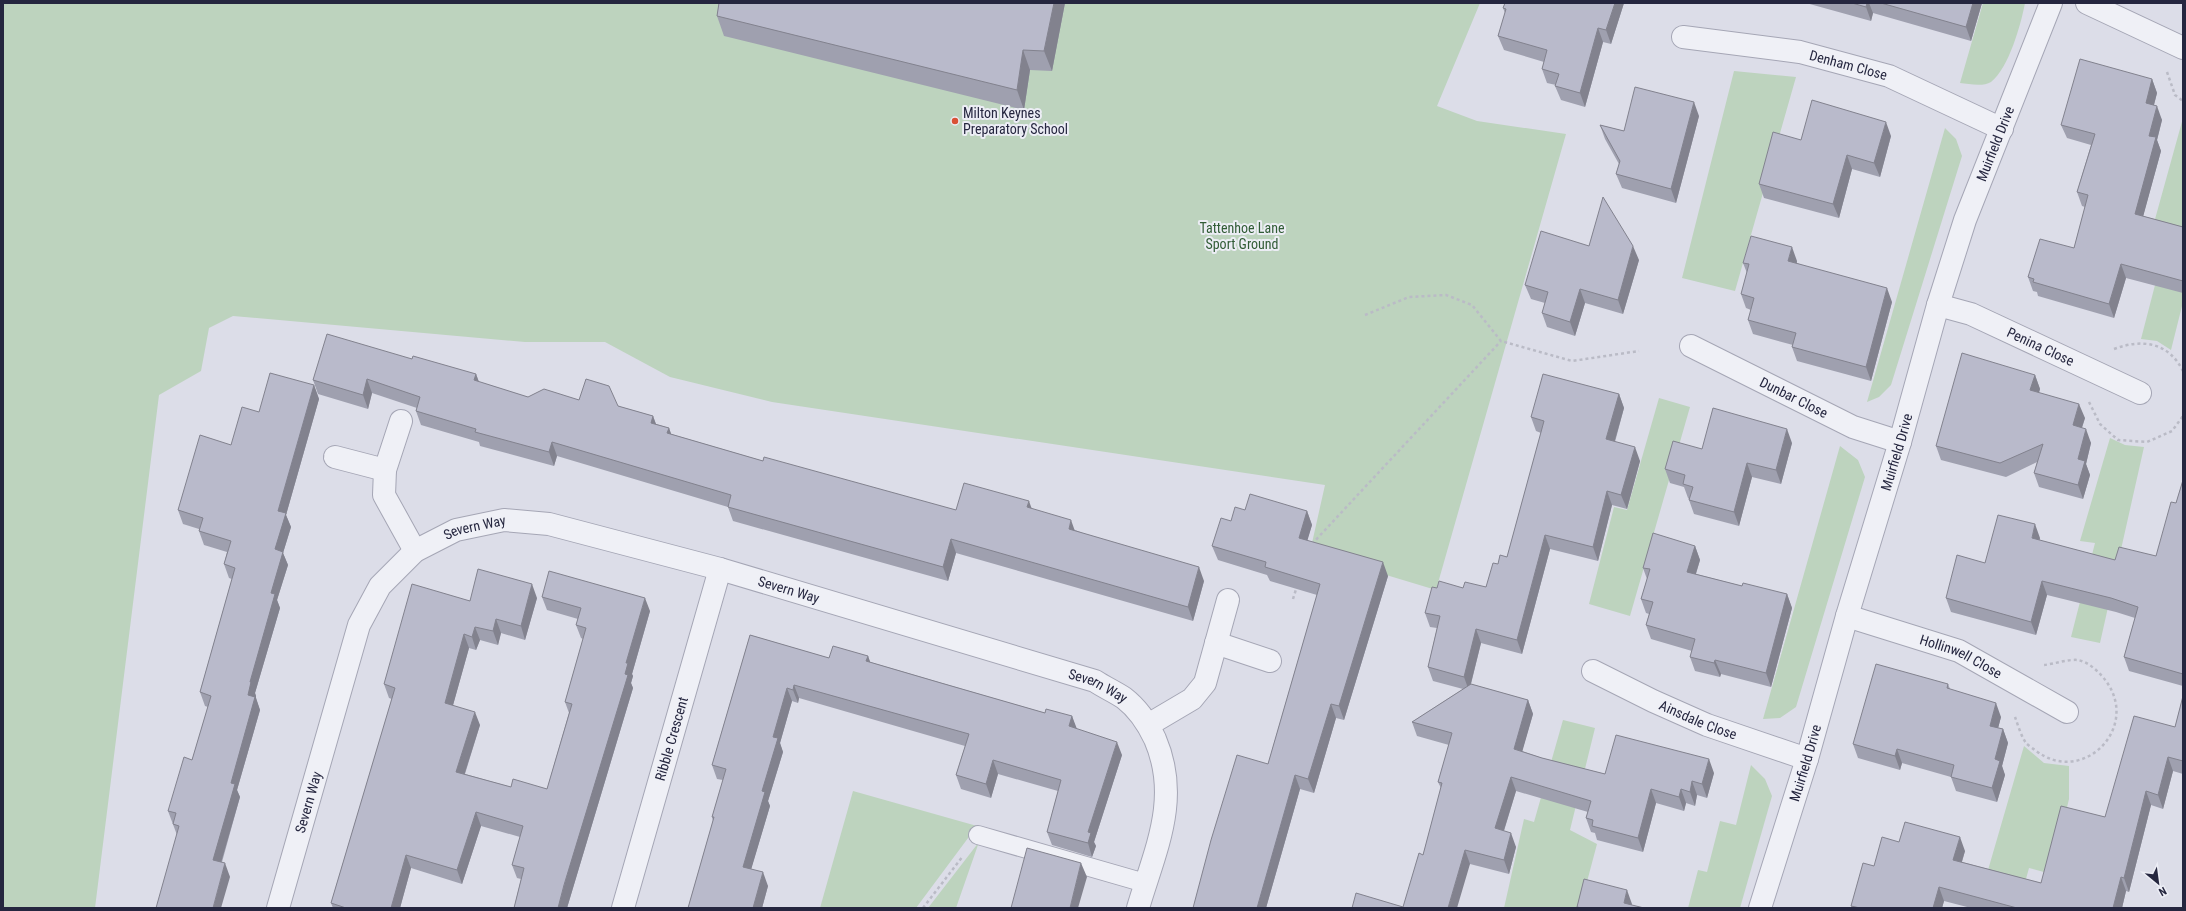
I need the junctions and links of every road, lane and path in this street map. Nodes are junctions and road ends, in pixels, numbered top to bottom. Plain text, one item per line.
1 (2051, 3) edge
2 (2087, 3) edge
3 (1683, 37) dead end
4 (2183, 48) edge
5 (2166, 70) dead end
6 (2183, 101) edge
7 (2002, 129) junction
8 (1938, 305) junction
9 (1366, 315) dead end
10 (1501, 341) junction
11 (1691, 346) dead end
12 (1639, 351) dead end
13 (2108, 351) dead end
14 (2183, 371) edge
15 (2140, 394) dead end
16 (2088, 400) dead end
17 (2183, 416) edge
18 (401, 421) dead end
19 (1900, 442) junction
20 (335, 457) dead end
21 (385, 470) junction
22 (1310, 546) edge
23 (415, 551) junction
24 (720, 569) junction
25 (1298, 584) edge
26 (1293, 599) dead end
27 (1228, 600) dead end
28 (1847, 616) junction
29 (1216, 643) junction
30 (1270, 661) dead end
31 (2043, 666) dead end
32 (1593, 671) dead end
33 (2067, 712) dead end
34 (2015, 715) dead end
35 (1148, 725) junction
36 (1807, 759) junction
37 (978, 835) joint
38 (1145, 883) junction
39 (278, 908) edge
40 (623, 908) edge
41 (923, 908) edge
42 (1138, 908) edge
43 (1760, 908) edge

1 - 7 street, Muirfield Drive
2 - 4 street
3 - 7 street, Denham Close
5 - 6 path
7 - 8 street, Muirfield Drive
8 - 15 street, Penina Close
8 - 19 street, Muirfield Drive
9 - 10 path
10 - 12 path
10 - 22 path
11 - 19 street, Dunbar Close
13 - 14 path
16 - 17 path
18 - 21 street
19 - 28 street, Muirfield Drive
20 - 21 street
21 - 23 street
23 - 24 street, Severn Way
23 - 39 street, Severn Way
24 - 35 street, Severn Way
24 - 40 street, Ribble Crescent
25 - 26 path
27 - 29 street
28 - 33 street, Hollinwell Close
28 - 36 street, Muirfield Drive
29 - 30 street
29 - 35 street
31 - 34 path
32 - 36 street, Ainsdale Close
35 - 38 street, Severn Way
36 - 43 street, Muirfield Drive
37 - 38 lane
37 - 41 path
38 - 42 street, Severn Way

